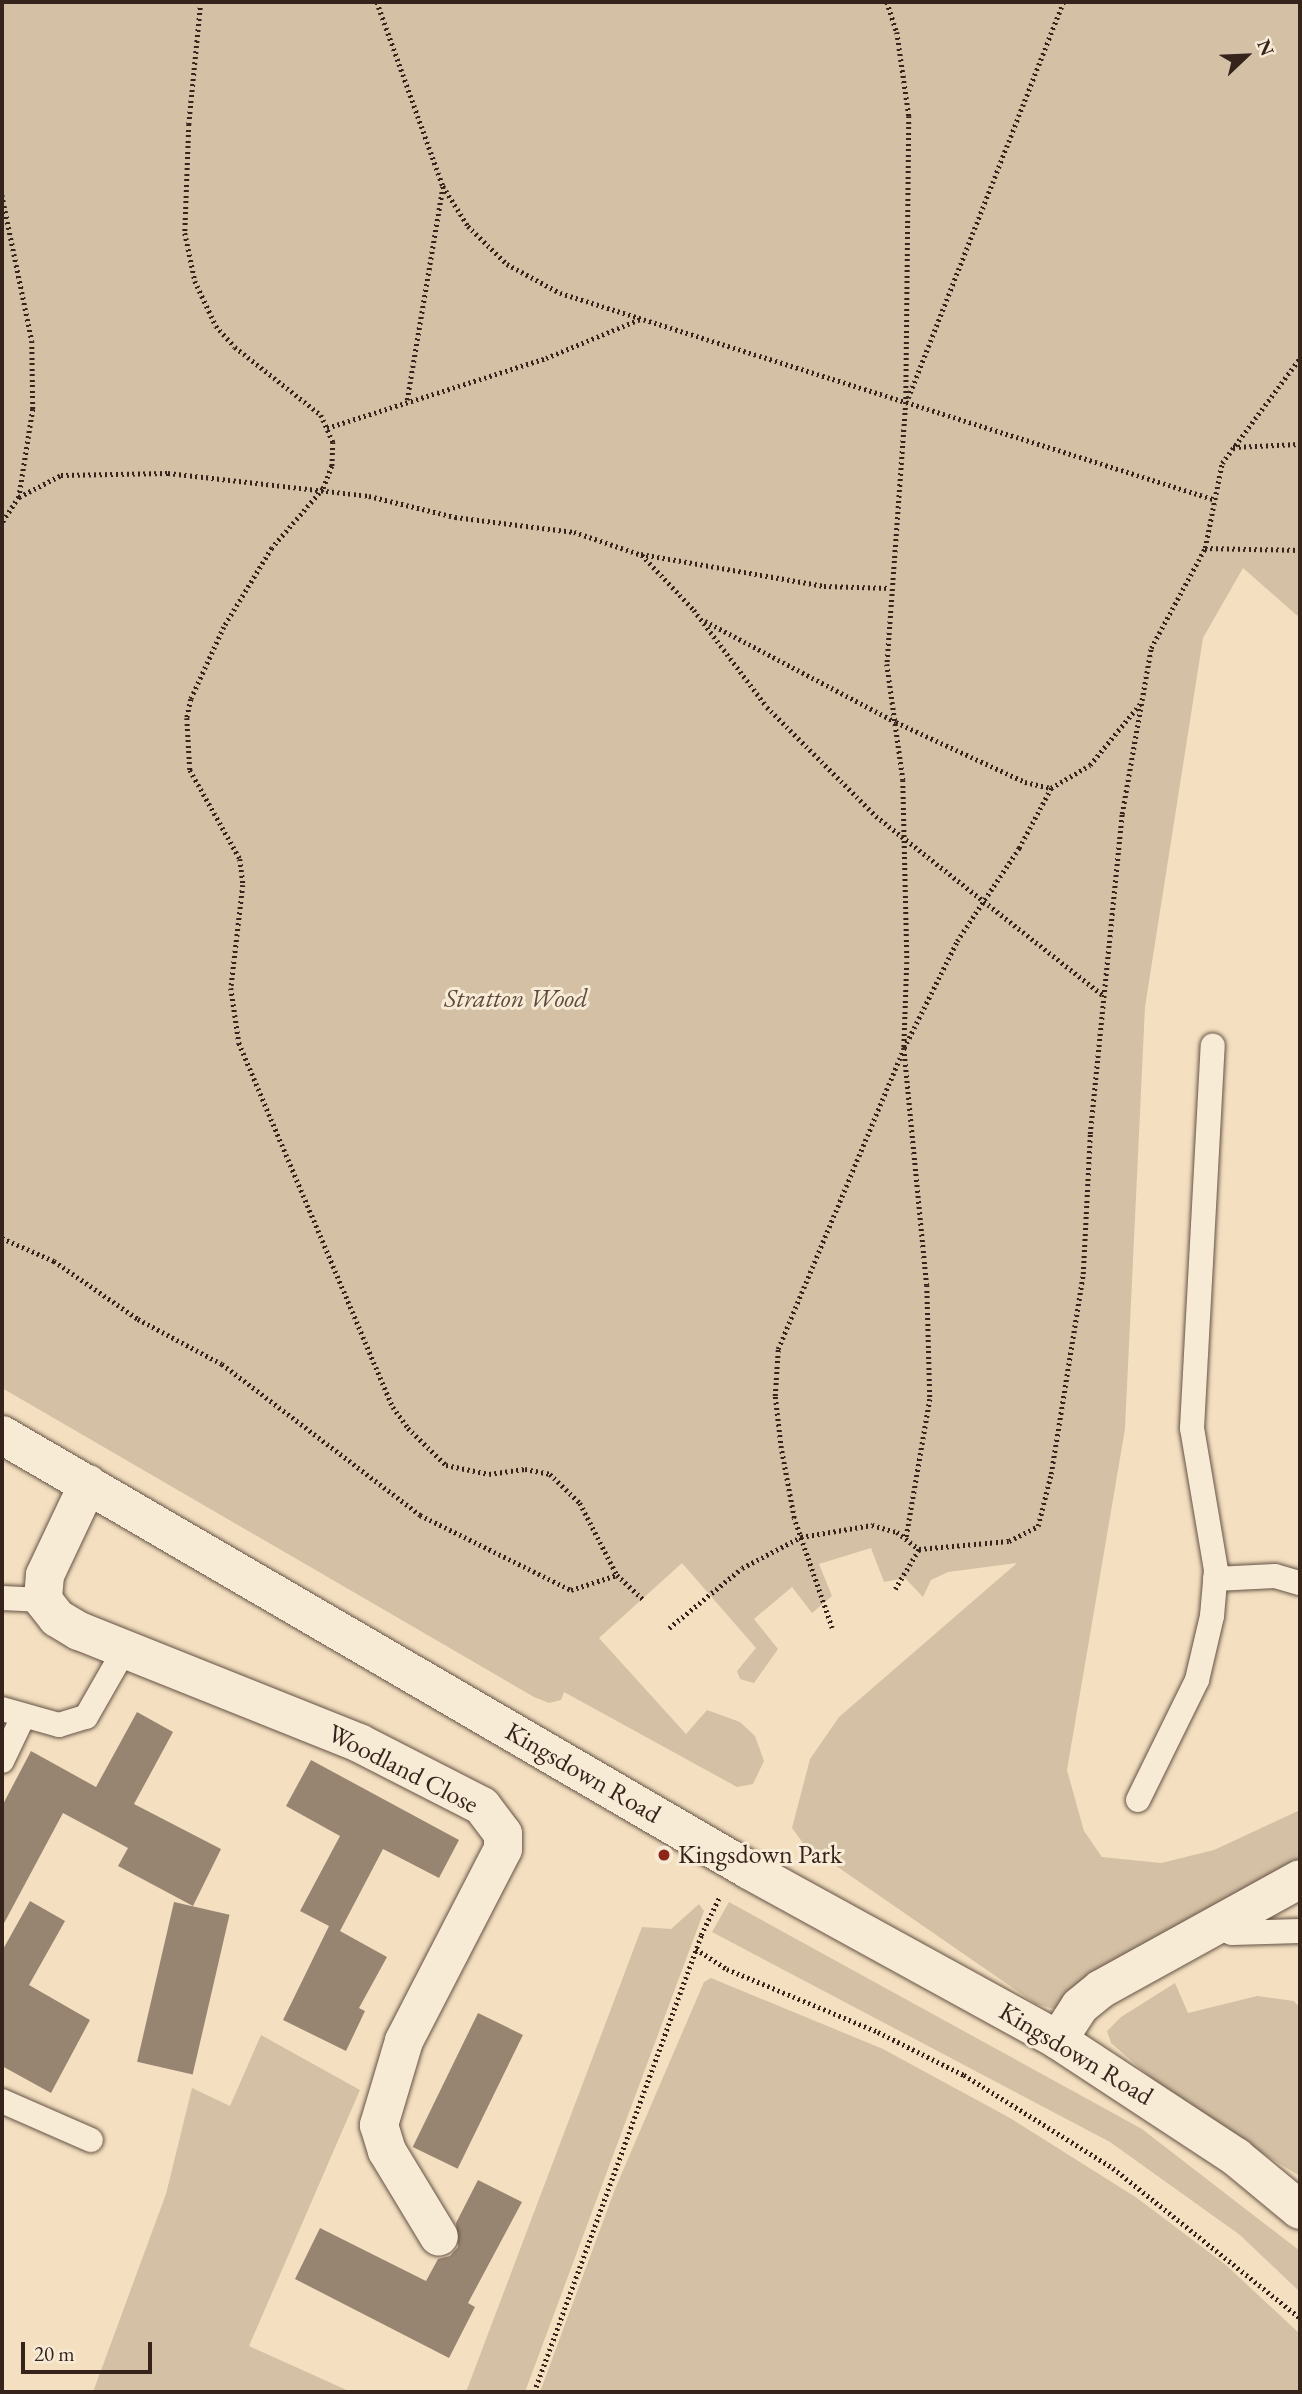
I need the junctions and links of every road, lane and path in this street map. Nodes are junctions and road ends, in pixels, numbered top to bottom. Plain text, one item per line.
1 (201, 2) edge
2 (377, 2) edge
3 (887, 2) edge
4 (1063, 2) edge
5 (443, 186) junction
6 (2, 195) edge
7 (641, 318) junction
8 (1300, 358) edge
9 (407, 401) junction
10 (906, 402) junction
11 (327, 428) junction
12 (1300, 444) edge
13 (1232, 447) junction
14 (323, 489) junction
15 (19, 496) junction
16 (1213, 499) junction
17 (2, 523) edge
18 (1205, 548) junction
19 (1300, 550) edge
20 (636, 554) junction
21 (890, 588) junction
22 (701, 619) junction
23 (1141, 703) junction
24 (896, 722) junction
25 (1051, 788) junction
26 (905, 839) junction
27 (984, 901) junction
28 (1103, 995) junction
29 (1213, 1046) dead end
30 (904, 1048) junction
31 (2, 1238) edge
32 (2, 1436) edge
33 (88, 1484) junction
34 (801, 1537) junction
35 (906, 1539) junction
36 (919, 1549) junction
37 (617, 1575) junction
38 (1215, 1579) junction
39 (1300, 1583) edge
40 (895, 1589) dead end
41 (2, 1598) edge
42 (43, 1600) junction
43 (644, 1600) dead end
44 (669, 1628) dead end
45 (832, 1628) dead end
46 (125, 1649) junction
47 (12, 1713) edge
48 (2, 1761) edge
49 (1138, 1800) dead end
50 (736, 1862) junction
51 (1300, 1879) edge
52 (1214, 1926) junction
53 (1300, 1931) edge
54 (696, 1949) junction
55 (1058, 2039) junction
56 (2, 2101) edge
57 (92, 2140) dead end
58 (1300, 2210) edge
59 (439, 2237) dead end
60 (1300, 2318) edge
61 (534, 2392) edge

1 - 11 path
2 - 5 path
3 - 10 path
4 - 10 path
5 - 7 path
5 - 9 path
6 - 15 path
7 - 9 path
7 - 10 path
8 - 13 path
9 - 11 path
10 - 16 path
10 - 21 path
11 - 14 path
12 - 13 path
13 - 16 path
14 - 15 path
14 - 20 path
14 - 37 path
15 - 17 path
16 - 18 path
18 - 19 path
18 - 23 path
20 - 21 path
20 - 22 path
21 - 24 path
22 - 24 path
22 - 26 path
23 - 25 path
23 - 28 path
24 - 25 path
24 - 26 path
25 - 27 path
26 - 27 path
26 - 30 path
27 - 28 path
27 - 30 path
28 - 36 path
29 - 38 lane
30 - 34 path
30 - 35 path
31 - 37 path
32 - 33 main road, Kingsdown Road
33 - 42 main road
33 - 50 main road, Kingsdown Road
34 - 35 path
34 - 44 path
34 - 45 path
35 - 36 path
36 - 40 path
37 - 43 path
38 - 39 lane
38 - 49 lane
41 - 42 lane
42 - 46 main road, Woodland Close
46 - 47 lane
46 - 59 main road, Woodland Close
47 - 48 lane
50 - 54 path
50 - 55 main road, Kingsdown Road
51 - 52 main road
52 - 53 lane
52 - 55 main road
54 - 60 path
54 - 61 path
55 - 58 main road, Kingsdown Road
56 - 57 lane

